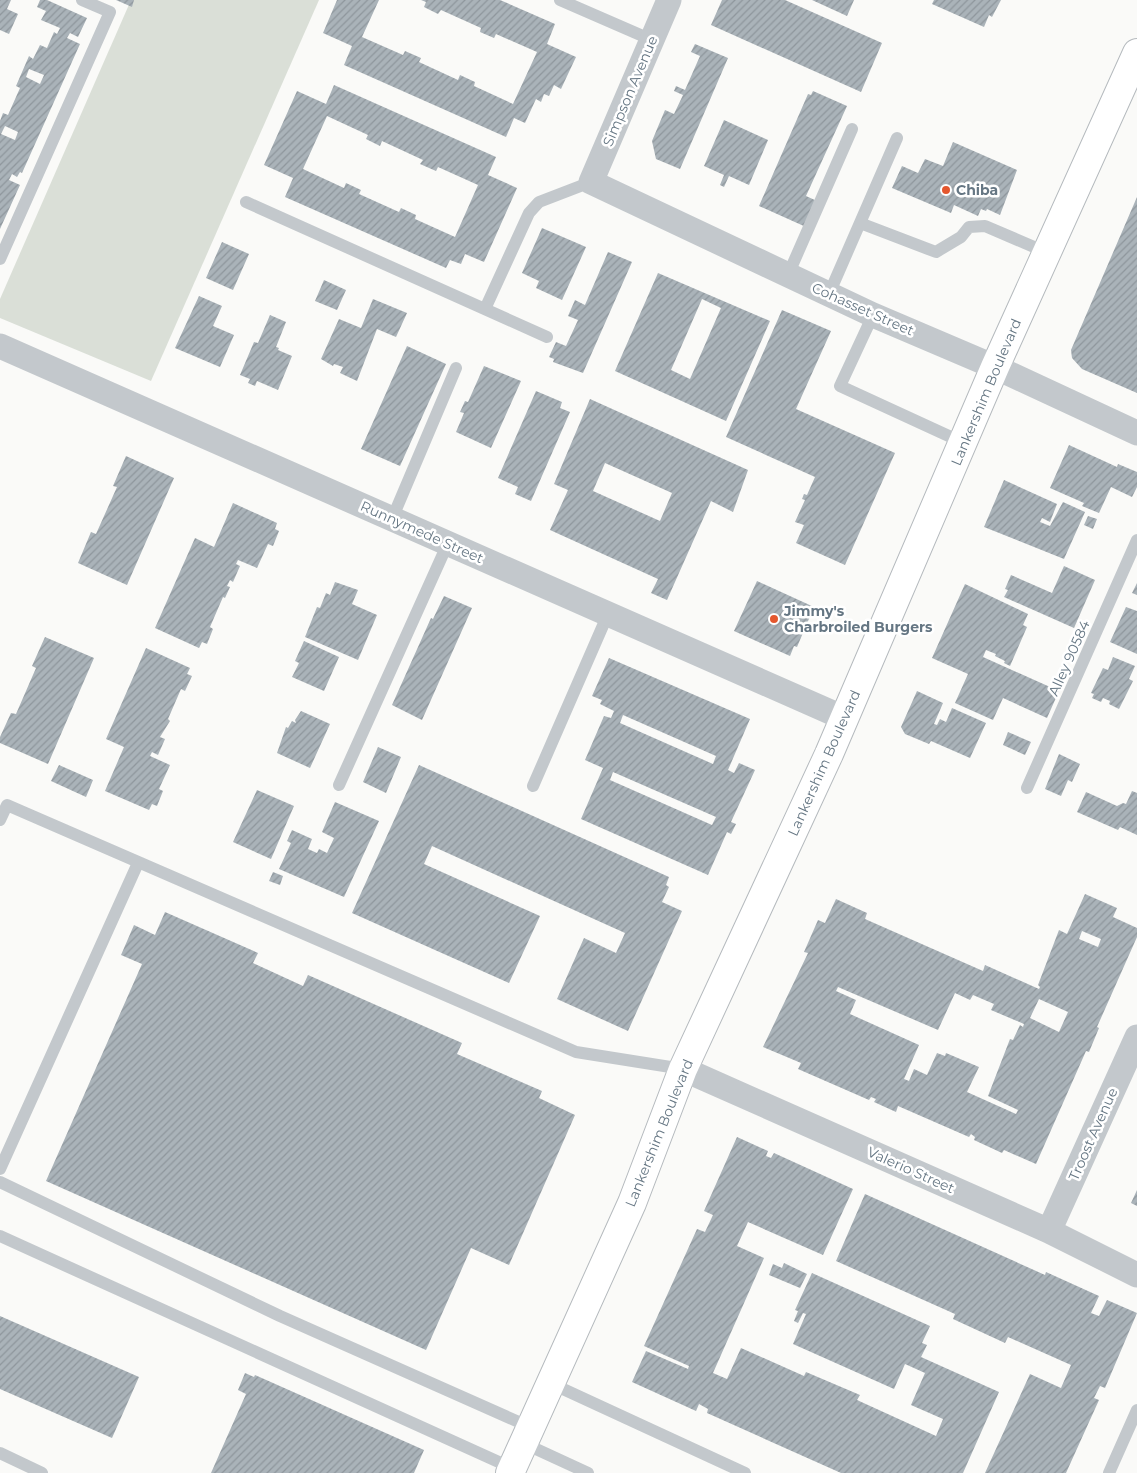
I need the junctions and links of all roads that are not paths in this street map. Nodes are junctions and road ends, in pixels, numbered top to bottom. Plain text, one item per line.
1 (82, 0) edge
2 (560, 0) edge
3 (669, 0) edge
4 (652, 40) junction
5 (1137, 53) edge
6 (852, 129) dead end
7 (897, 138) dead end
8 (590, 182) junction
9 (246, 202) dead end
10 (860, 223) junction
11 (1048, 254) junction
12 (0, 259) edge
13 (788, 275) junction
14 (829, 294) junction
15 (485, 309) junction
16 (873, 315) junction
17 (547, 337) dead end
18 (0, 346) edge
19 (995, 367) junction
20 (456, 368) dead end
21 (1137, 433) edge
22 (964, 443) junction
23 (392, 519) junction
24 (1137, 540) edge
25 (448, 543) junction
26 (608, 614) junction
27 (844, 718) junction
28 (339, 785) dead end
29 (533, 786) dead end
30 (1028, 788) dead end
31 (0, 820) edge
32 (138, 863) junction
33 (1137, 1037) edge
34 (683, 1069) junction
35 (0, 1169) edge
36 (0, 1182) edge
37 (1049, 1231) junction
38 (0, 1236) edge
39 (1137, 1275) edge
40 (550, 1383) junction
41 (1137, 1410) edge
42 (527, 1435) junction
43 (0, 1453) edge
44 (511, 1470) edge
45 (42, 1473) edge
46 (588, 1473) edge
47 (745, 1473) edge
48 (1109, 1473) edge

1 - 12 lane
2 - 4 lane
3 - 4 street, Simpson Avenue
4 - 8 street, Simpson Avenue
5 - 11 main road, Lankershim Boulevard
6 - 13 lane
7 - 10 lane
8 - 13 street, Cohasset Street
8 - 15 lane
9 - 15 lane
10 - 11 lane
10 - 14 lane
11 - 19 main road, Lankershim Boulevard
13 - 14 street, Cohasset Street
14 - 16 street, Cohasset Street
15 - 17 lane
16 - 19 street, Cohasset Street
16 - 22 lane
18 - 23 street, Runnymede Street
19 - 21 street, Cohasset Street
19 - 22 main road, Lankershim Boulevard
20 - 23 lane
22 - 27 main road, Lankershim Boulevard
23 - 25 street, Runnymede Street
24 - 30 lane, Alley 90584
25 - 26 street, Runnymede Street
25 - 28 lane
26 - 27 street, Runnymede Street
26 - 29 lane
27 - 34 main road, Lankershim Boulevard
31 - 32 lane
32 - 34 lane
32 - 35 lane
33 - 37 street, Troost Avenue
34 - 37 street, Valerio Street
34 - 40 main road, Lankershim Boulevard
36 - 42 lane
37 - 39 street, Valerio Street
38 - 44 lane
40 - 42 main road, Lankershim Boulevard
40 - 47 lane
41 - 48 lane
42 - 44 main road, Lankershim Boulevard
42 - 46 lane
43 - 45 lane

